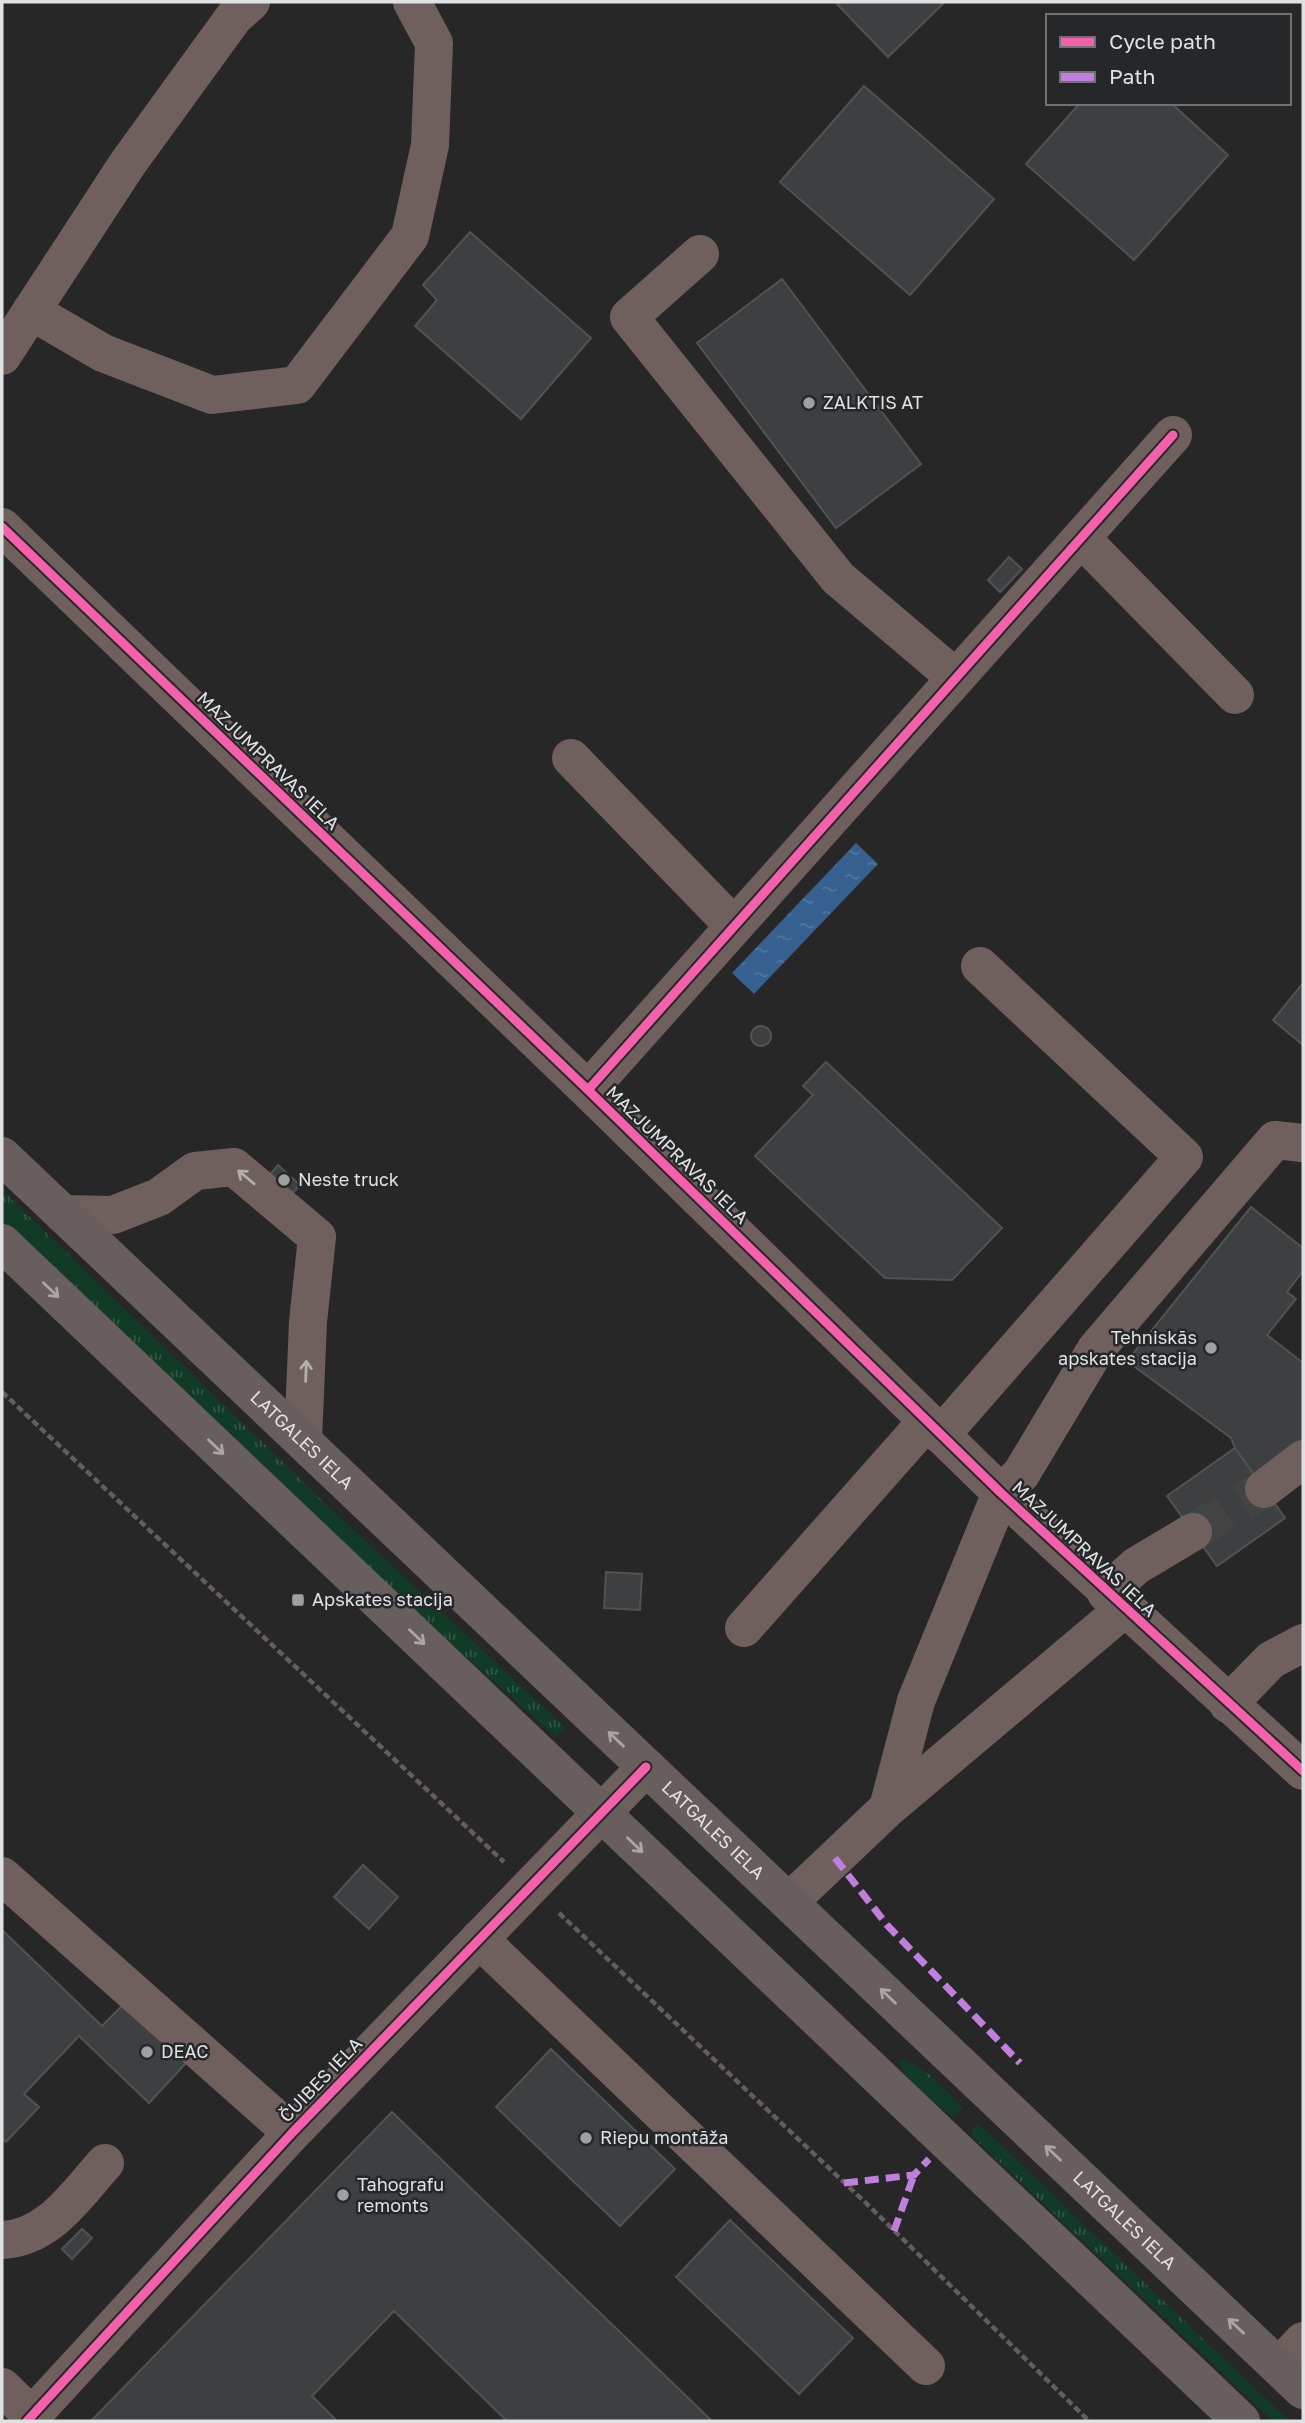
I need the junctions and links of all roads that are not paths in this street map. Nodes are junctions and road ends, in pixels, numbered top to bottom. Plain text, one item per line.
1 (251, 2) edge
2 (412, 2) edge
3 (700, 254) dead end
4 (31, 311) junction
5 (2, 356) edge
6 (1173, 435) dead end
7 (2, 527) edge
8 (1081, 538) junction
9 (956, 678) junction
10 (1236, 695) dead end
11 (571, 758) dead end
12 (734, 926) junction
13 (980, 965) dead end
14 (588, 1090) junction
15 (1303, 1143) edge
16 (2, 1156) edge
17 (64, 1214) junction
18 (2, 1243) edge
19 (934, 1428) junction
20 (303, 1440) junction
21 (1303, 1459) edge
22 (1264, 1489) tunnel mouth
23 (1001, 1493) junction
24 (1193, 1532) tunnel mouth
25 (1115, 1601) junction
26 (744, 1628) dead end
27 (1303, 1643) edge
28 (1228, 1704) junction
29 (646, 1767) junction
30 (1303, 1771) edge
31 (888, 1808) junction
32 (602, 1813) junction
33 (2, 1876) edge
34 (789, 1902) junction
35 (479, 1939) junction
36 (292, 2133) junction
37 (105, 2163) dead end
38 (2, 2240) edge
39 (926, 2366) dead end
40 (1295, 2366) edge
41 (2, 2387) edge
42 (29, 2419) edge
43 (1241, 2421) edge

1 - 4 street
2 - 4 street
3 - 9 street
4 - 5 street
6 - 8 street
7 - 14 street, MAZJUMPRAVAS IELA
8 - 9 street
8 - 10 street
9 - 12 street
11 - 12 street
12 - 14 street
13 - 19 street
14 - 19 street, MAZJUMPRAVAS IELA
15 - 23 street
16 - 17 highway, LATGALES IELA
17 - 20 highway, LATGALES IELA
20 -> 17 street
18 -> 32 highway
19 - 23 street, MAZJUMPRAVAS IELA
19 - 26 street
29 -> 20 highway, LATGALES IELA
21 - 22 street
23 - 25 street, MAZJUMPRAVAS IELA
23 - 31 street
24 - 25 street
25 - 28 street, MAZJUMPRAVAS IELA
25 - 31 street
27 - 28 street
28 - 30 street, MAZJUMPRAVAS IELA
29 - 32 street, ČUIBES IELA
29 - 34 highway, LATGALES IELA
31 - 34 street
32 - 35 street, ČUIBES IELA
32 -> 43 highway
33 - 36 street
40 -> 34 highway, LATGALES IELA
35 - 36 street, ČUIBES IELA
35 - 39 street
36 - 42 street, ČUIBES IELA
37 - 38 street
41 - 42 street

